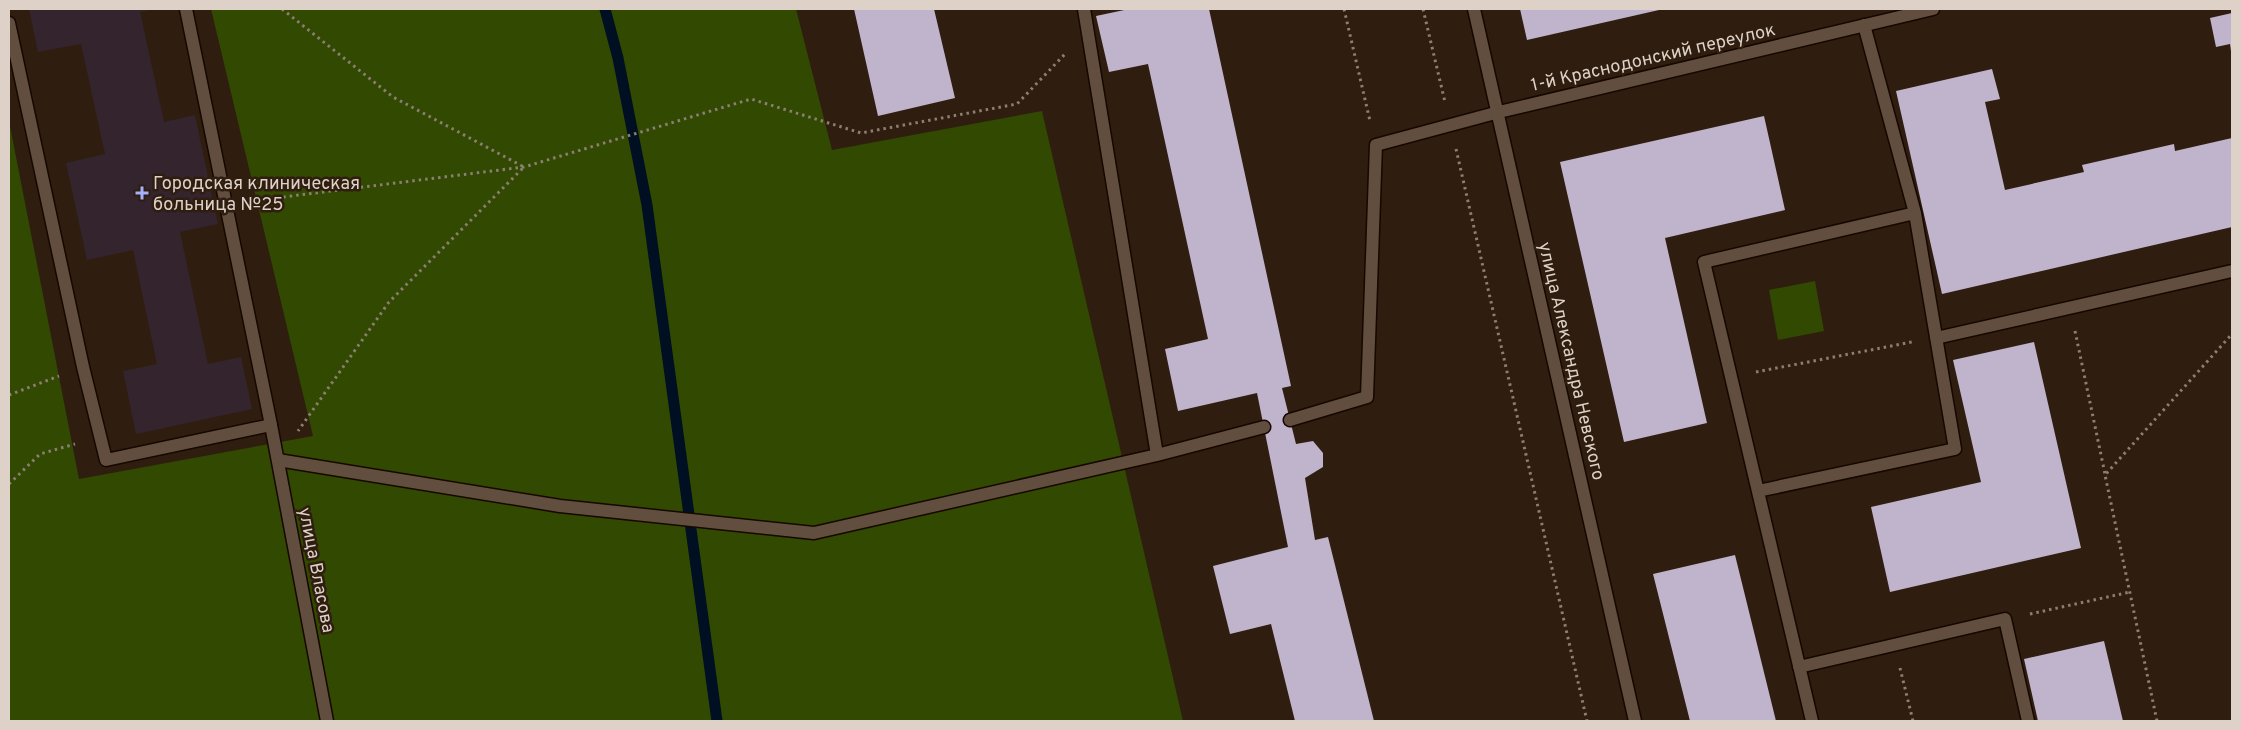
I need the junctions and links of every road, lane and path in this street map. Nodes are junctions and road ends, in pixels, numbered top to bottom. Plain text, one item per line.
1 (186, 9) edge
2 (282, 9) edge
3 (1084, 9) edge
4 (1344, 9) edge
5 (1423, 9) edge
6 (1474, 9) edge
7 (1932, 9) edge
8 (1888, 14) edge
9 (9, 23) edge
10 (1864, 25) junction
11 (1088, 29) junction
12 (1499, 112) junction
13 (1450, 125) junction
14 (1376, 146) junction
15 (524, 167) junction
16 (226, 204) junction
17 (1915, 213) junction
18 (2232, 271) edge
19 (2070, 308) junction
20 (2232, 334) edge
21 (1936, 338) junction
22 (83, 367) junction
23 (1731, 377) junction
24 (9, 395) edge
25 (1290, 420) dead end
26 (271, 425) junction
27 (1264, 427) dead end
28 (99, 437) junction
29 (1157, 455) junction
30 (278, 460) junction
31 (2105, 475) junction
32 (9, 484) edge
33 (1758, 491) junction
34 (2130, 592) junction
35 (2005, 619) junction
36 (1894, 644) junction
37 (1799, 667) junction
38 (327, 721) edge
39 (1587, 721) edge
40 (1635, 721) edge
41 (1812, 721) edge
42 (1913, 721) edge
43 (2028, 721) edge
44 (2157, 721) edge

1 - 16 street, улица Власова
2 - 15 path
3 - 11 street
4 - 14 path
5 - 13 path
6 - 12 street, улица Александра Невского
7 - 8 street, 1-й Краснодонский переулок
8 - 10 street, 1-й Краснодонский переулок
9 - 22 street
10 - 12 street, 1-й Краснодонский переулок
10 - 17 street
11 - 15 path
11 - 29 street
12 - 13 street, 1-й Краснодонский переулок
12 - 40 street, улица Александра Невского
13 - 14 street, 1-й Краснодонский переулок
13 - 39 path
14 - 25 street
15 - 16 path
15 - 30 path
16 - 26 street, улица Власова
17 - 21 street
17 - 23 street
18 - 19 street
19 - 21 street
19 - 31 path
20 - 31 path
21 - 23 path
21 - 33 street
22 - 24 path
22 - 28 street
23 - 33 street
26 - 28 street
26 - 30 street, улица Власова
27 - 29 street
28 - 32 path
29 - 30 street
30 - 38 street, улица Власова
31 - 34 path
33 - 37 street
34 - 35 path
34 - 44 path
35 - 36 street
35 - 43 street
36 - 37 street
36 - 42 path
37 - 41 street

